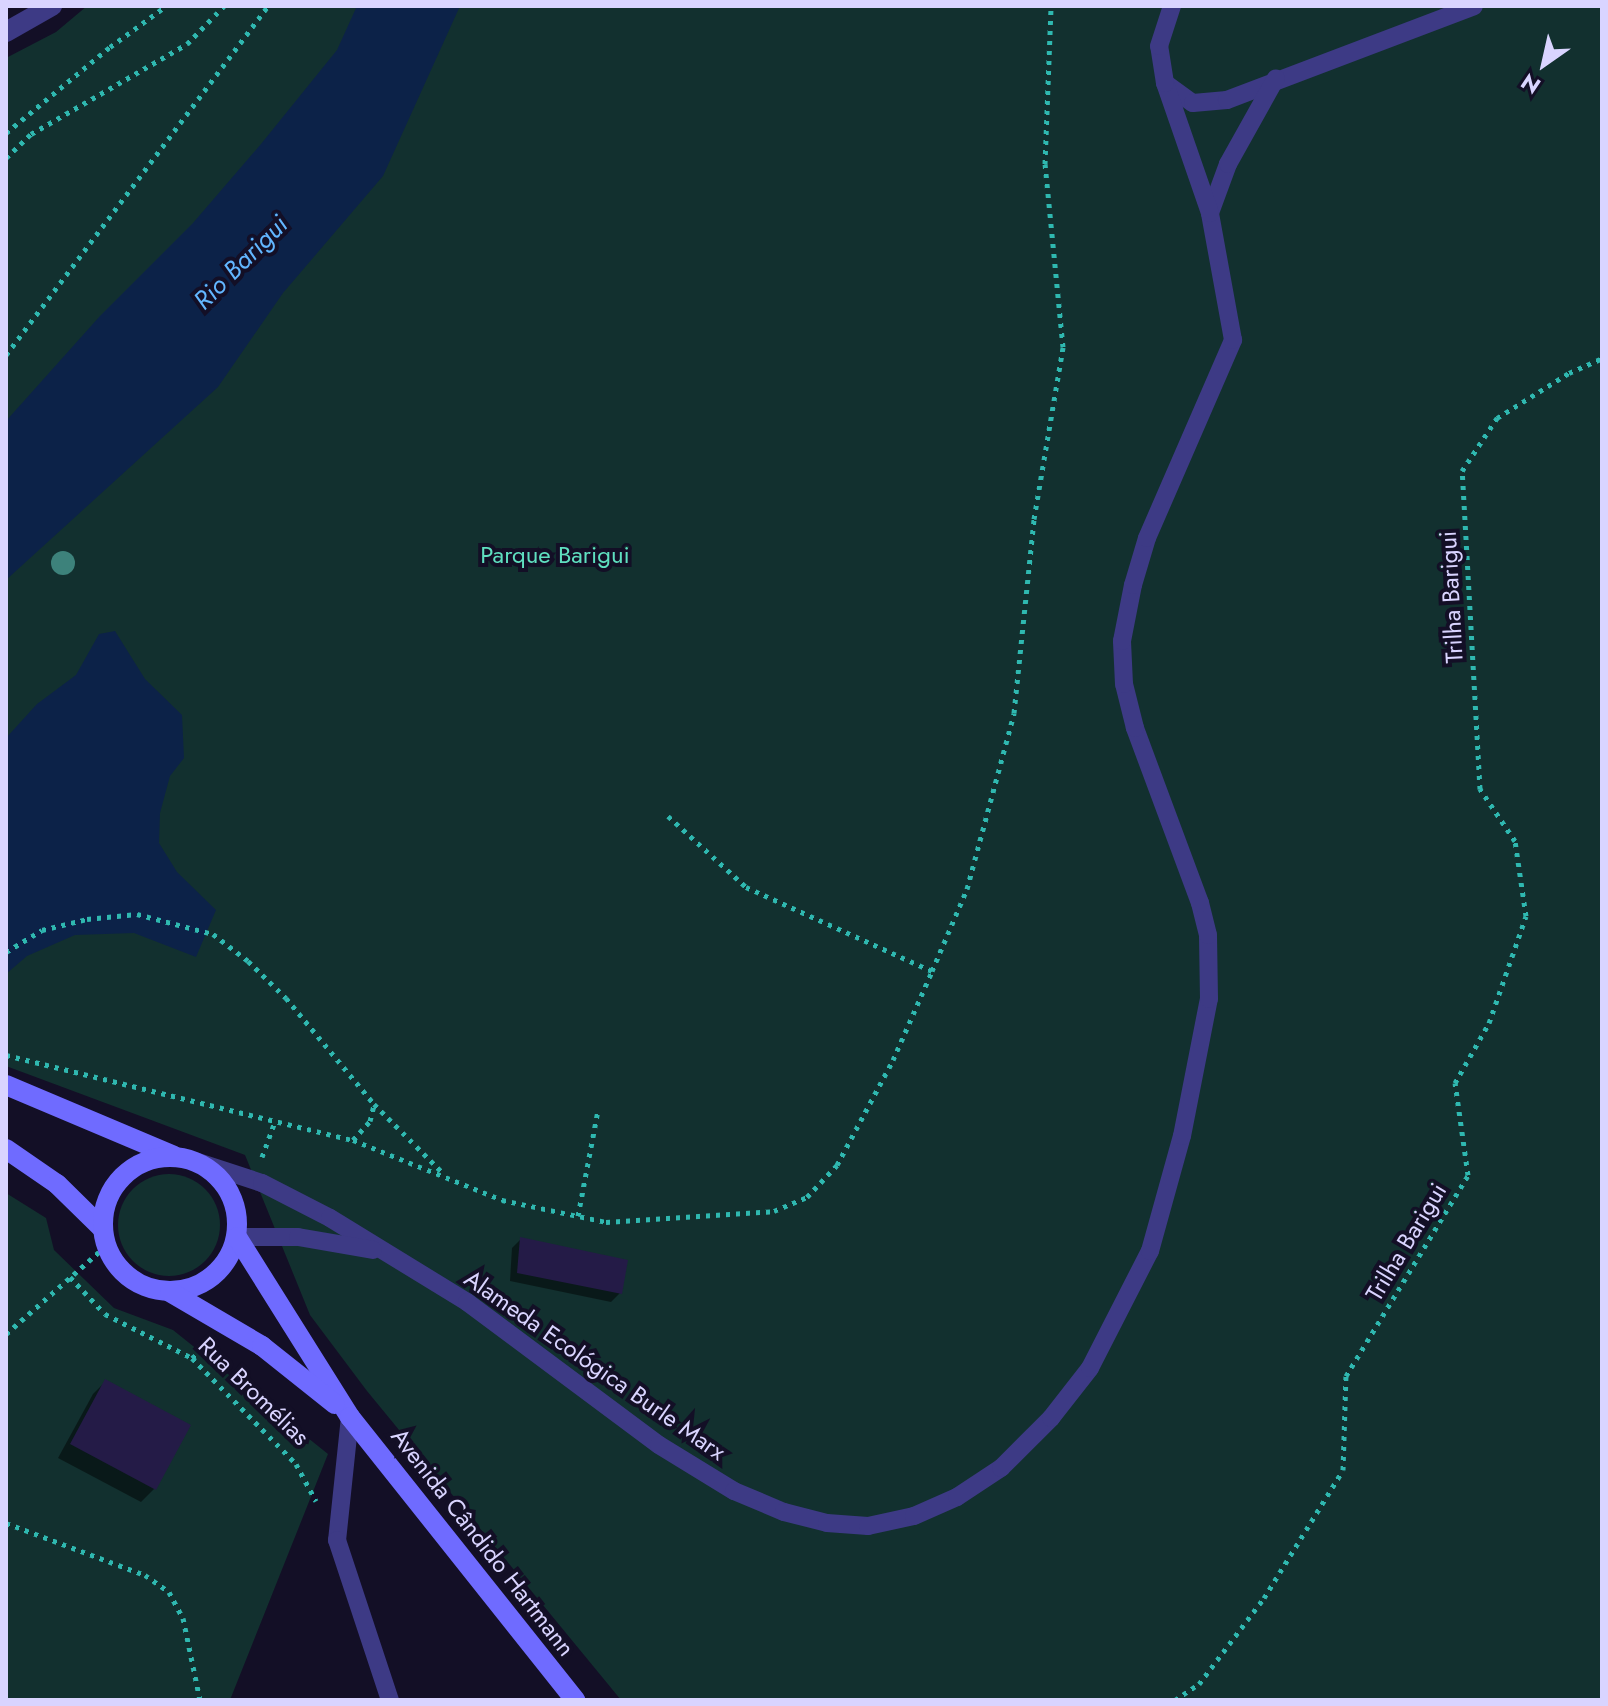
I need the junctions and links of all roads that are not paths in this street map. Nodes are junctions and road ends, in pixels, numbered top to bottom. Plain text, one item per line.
1 (52, 6) edge
2 (1172, 6) edge
3 (1474, 6) edge
4 (6, 32) edge
5 (1276, 78) junction
6 (1165, 83) junction
7 (1210, 213) junction
8 (6, 1085) edge
9 (6, 1149) edge
10 (188, 1160) junction
11 (104, 1237) junction
12 (237, 1237) junction
13 (384, 1253) junction
14 (170, 1292) junction
15 (350, 1417) junction
16 (390, 1700) edge
17 (575, 1700) edge

1 - 4 street
2 - 6 lane, Alameda Ecológica Burle Marx
3 - 5 lane
5 - 6 lane
5 - 7 lane
6 - 7 lane, Alameda Ecológica Burle Marx
7 - 13 lane, Alameda Ecológica Burle Marx
8 - 10 main road
9 - 11 main road
10 - 11 main road
10 - 12 main road
10 - 13 lane, Alameda Ecológica Burle Marx
11 - 14 main road
12 - 13 lane, Alameda Ecológica Burle Marx
12 - 14 main road
12 - 15 main road, Avenida Cândido Hartmann
14 - 15 main road, Avenida Cândido Hartmann
15 - 16 lane, Rua Bromélias
15 - 17 main road, Avenida Cândido Hartmann

